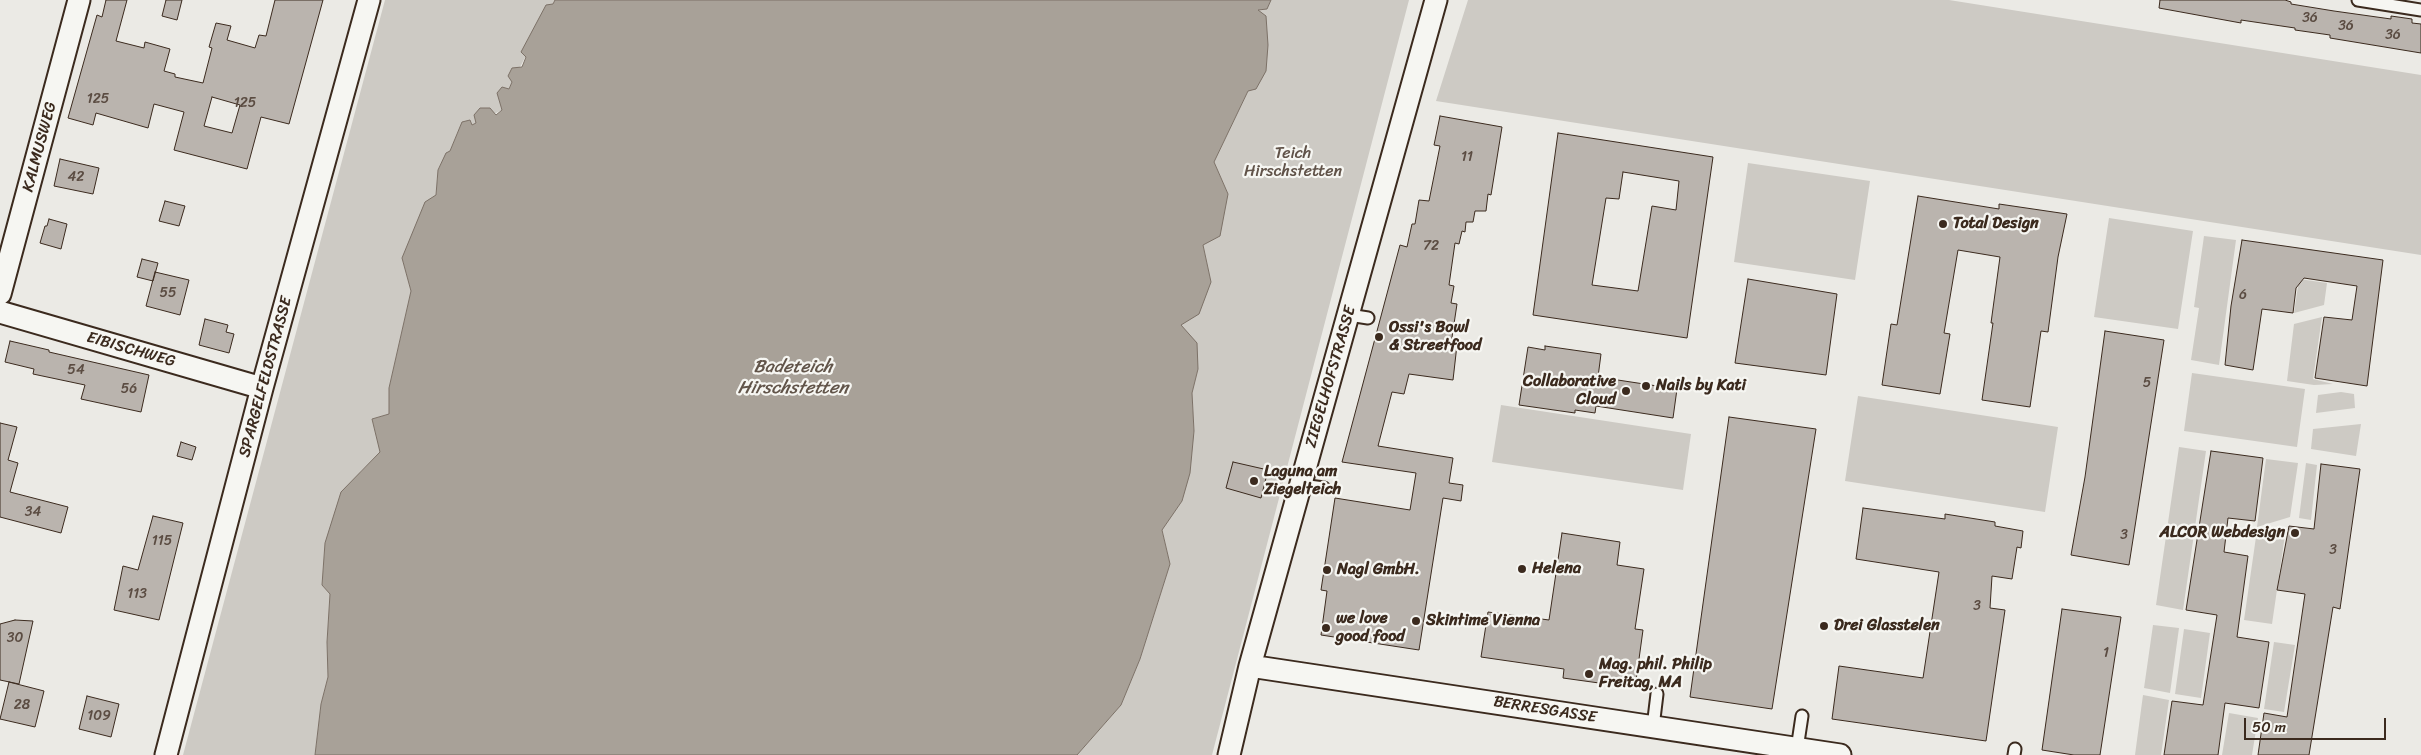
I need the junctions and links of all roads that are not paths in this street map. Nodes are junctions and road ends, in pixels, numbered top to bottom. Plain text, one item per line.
1 (79, 0) edge
2 (369, 0) edge
3 (1436, 0) edge
4 (2358, 0) edge
5 (2421, 10) edge
6 (0, 294) edge
7 (0, 312) edge
8 (262, 388) junction
9 (1301, 485) junction
10 (1324, 488) dead end
11 (1250, 666) junction
12 (1657, 694) dead end
13 (1802, 716) dead end
14 (1653, 726) junction
15 (1797, 749) junction
16 (166, 755) edge
17 (1229, 755) edge
18 (1840, 755) edge

1 - 6 street, KALMUSWEG
2 - 8 street, SPARGELFELDSTRASSE
3 - 9 street, ZIEGELHOFSTRASSE
4 - 5 lane
7 - 8 street, EIBISCHWEG
8 - 16 street, SPARGELFELDSTRASSE
9 - 10 lane
9 - 11 street, ZIEGELHOFSTRASSE
11 - 14 street, BERRESGASSE
11 - 17 street, ZIEGELHOFSTRASSE
12 - 14 lane
13 - 15 lane
14 - 15 street, BERRESGASSE
15 - 18 street, BERRESGASSE

